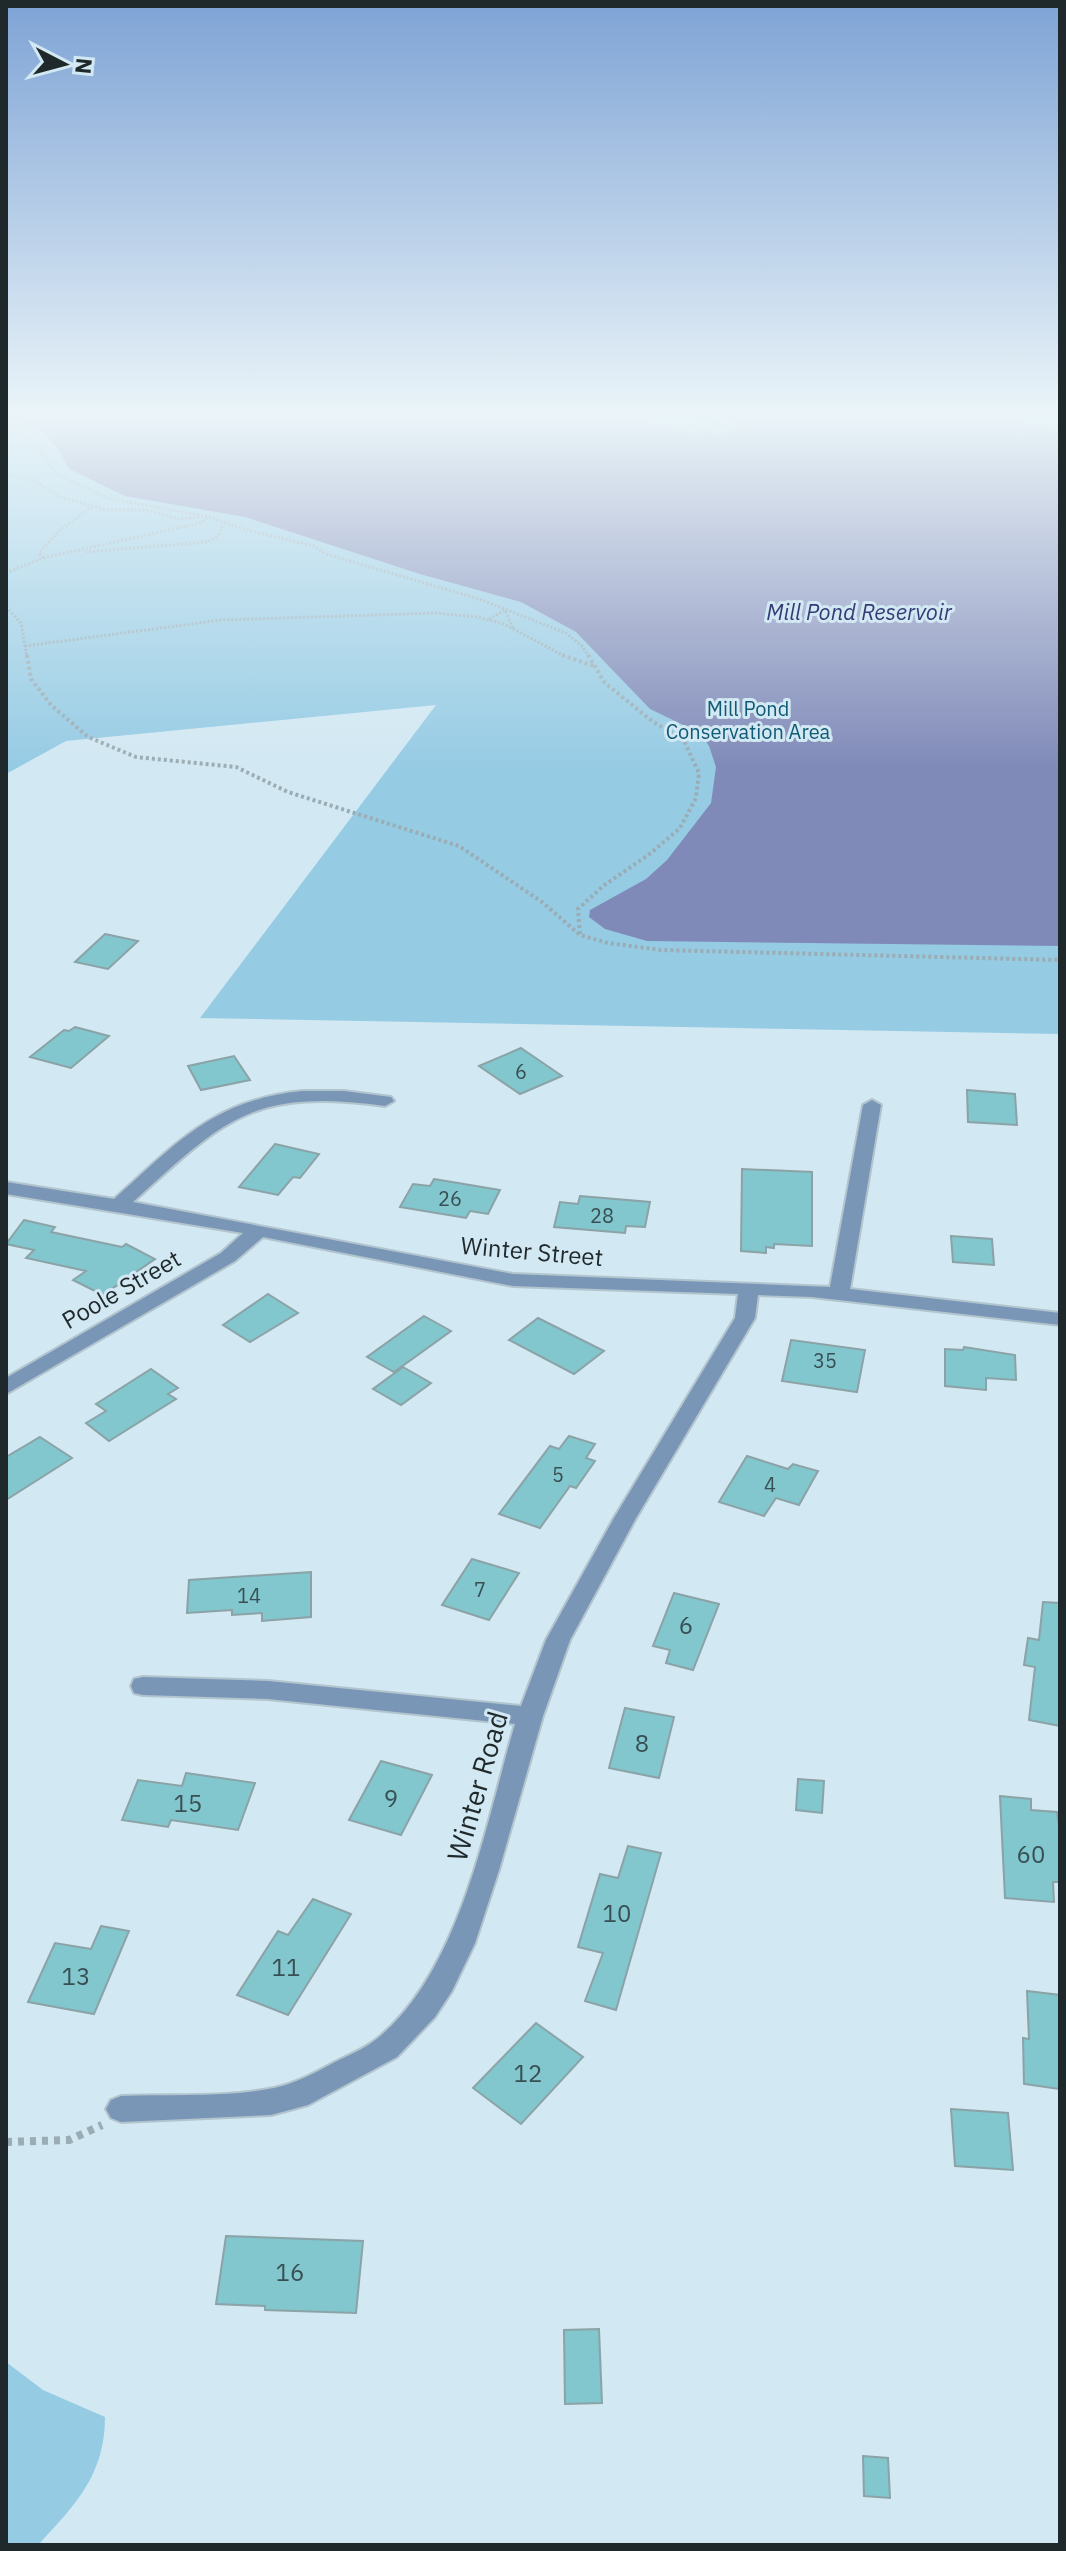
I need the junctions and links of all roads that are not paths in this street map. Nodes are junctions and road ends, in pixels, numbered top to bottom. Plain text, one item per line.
1 (385, 1101) dead end
2 (872, 1105) dead end
3 (6, 1188) edge
4 (118, 1205) junction
5 (259, 1230) junction
6 (749, 1289) junction
7 (839, 1293) junction
8 (1060, 1319) edge
9 (6, 1387) edge
10 (143, 1686) dead end
11 (530, 1716) junction
12 (121, 2109) road end

1 - 4 street
2 - 7 street
3 - 4 street, Winter Street
4 - 5 street, Winter Street
5 - 6 street, Winter Street
5 - 9 street, Poole Street
6 - 7 street, Winter Street
6 - 11 street, Winter Road
7 - 8 street, Winter Street
10 - 11 street
11 - 12 street, Winter Road

